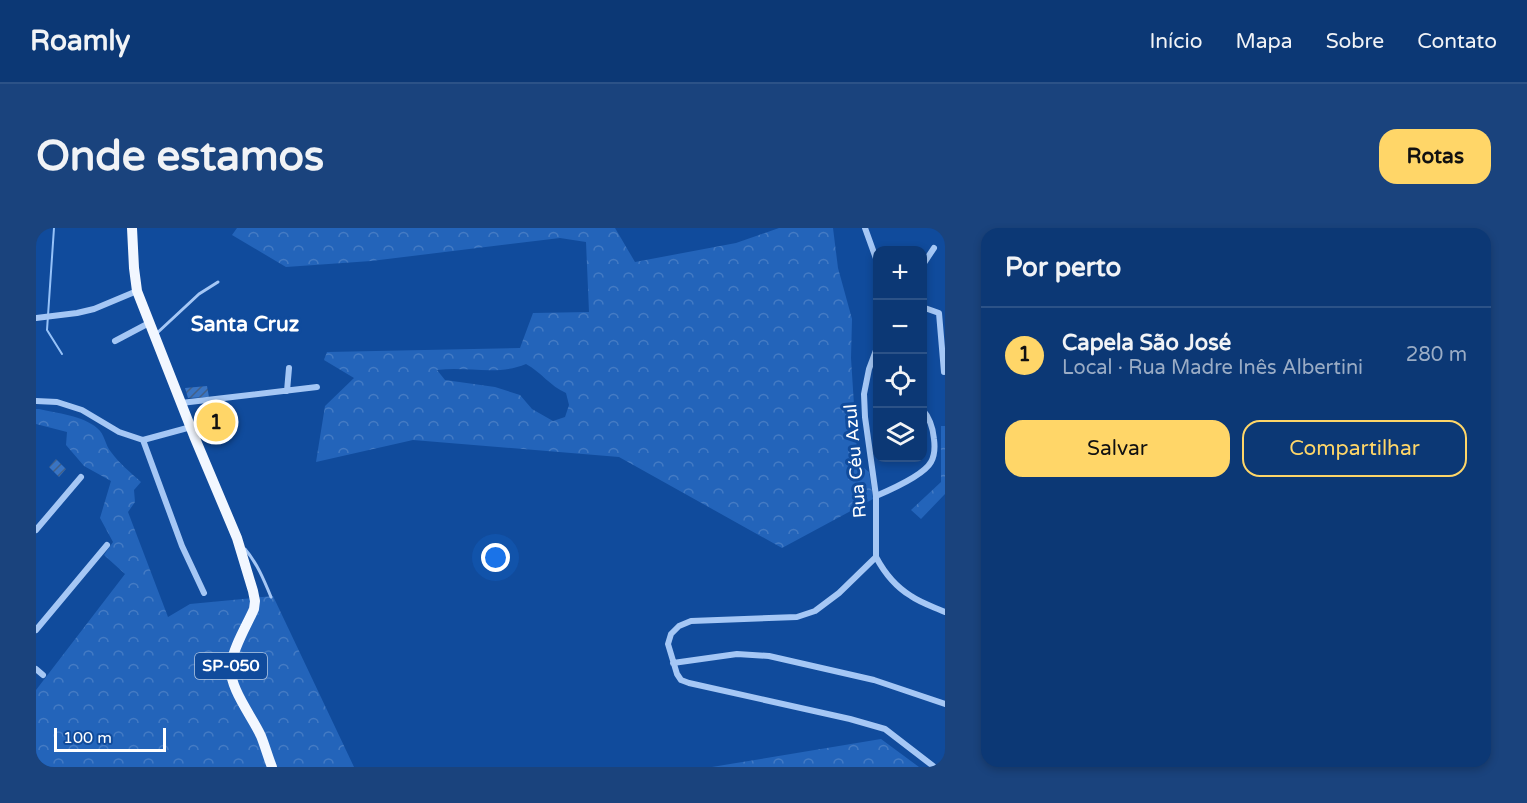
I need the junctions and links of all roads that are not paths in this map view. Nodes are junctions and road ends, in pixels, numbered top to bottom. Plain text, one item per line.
1 (132, 228) edge
2 (866, 228) edge
3 (934, 248) dead end
4 (873, 249) edge
5 (927, 258) edge
6 (218, 282) dead end
7 (137, 291) junction
8 (927, 309) edge
9 (36, 318) edge
10 (149, 323) junction
11 (154, 335) junction
12 (116, 341) dead end
13 (875, 354) edge
14 (289, 368) dead end
15 (944, 372) edge
16 (317, 387) dead end
17 (286, 391) junction
18 (36, 401) edge
19 (181, 403) junction
20 (927, 417) edge
21 (191, 427) junction
22 (143, 440) junction
23 (81, 477) dead end
24 (876, 496) junction
25 (36, 530) edge
26 (237, 538) junction
27 (107, 545) dead end
28 (876, 557) junction
29 (204, 593) dead end
30 (271, 597) dead end
31 (945, 612) edge
32 (36, 630) edge
33 (673, 663) junction
34 (36, 669) edge
35 (43, 675) dead end
36 (945, 704) edge
37 (933, 766) edge
38 (272, 767) edge

1 - 7 main road, SP-050
2 - 4 street
3 - 5 street
6 - 11 lane
7 - 9 street
7 - 10 main road, SP-050
8 - 15 street
10 - 11 main road, SP-050
10 - 12 street
11 - 19 main road, SP-050
13 - 24 street, Rua Céu Azul
14 - 17 street
16 - 17 street
17 - 19 street
18 - 22 street
19 - 21 main road, SP-050
20 - 24 street
21 - 22 street
21 - 26 main road, SP-050
22 - 29 street
23 - 25 street
24 - 28 street, Rua Céu Azul
26 - 30 lane
26 - 38 main road, SP-050
27 - 32 street
28 - 31 street
28 - 33 street
33 - 36 street
33 - 37 street
34 - 35 street

